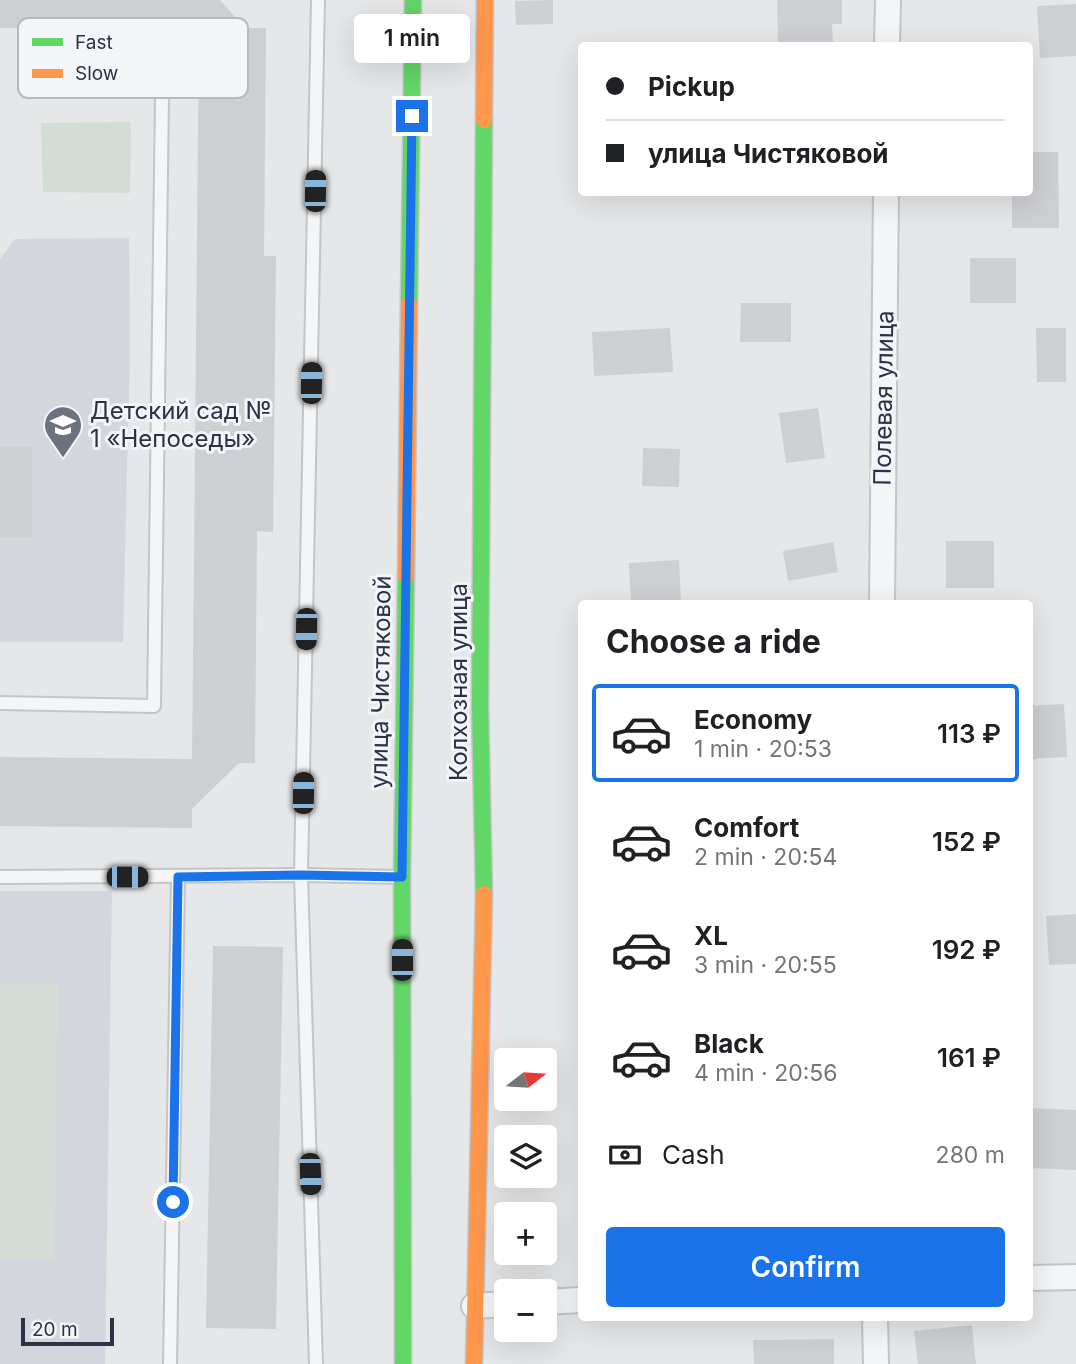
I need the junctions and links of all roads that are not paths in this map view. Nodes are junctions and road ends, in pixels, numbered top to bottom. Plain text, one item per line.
1 (318, 0) edge
2 (413, 0) edge
3 (485, 0) edge
4 (888, 0) edge
5 (887, 42) edge
6 (162, 98) edge
7 (886, 196) edge
8 (882, 600) edge
9 (0, 703) edge
10 (301, 875) junction
11 (0, 877) edge
12 (178, 877) junction
13 (402, 877) junction
14 (1076, 1277) edge
15 (1033, 1278) edge
16 (578, 1300) edge
17 (557, 1301) edge
18 (494, 1305) edge
19 (474, 1306) junction
20 (875, 1321) edge
21 (170, 1364) edge
22 (316, 1364) edge
23 (403, 1364) edge
24 (474, 1364) edge
25 (876, 1364) edge

1 - 10 lane
2 - 13 street, улица Чистяковой
3 - 19 street, Колхозная улица
4 - 5 street
6 - 9 lane
7 - 8 street, Полевая улица
10 - 12 lane
10 - 13 lane
10 - 22 lane
11 - 12 lane
12 - 21 lane
13 - 23 street, улица Чистяковой
14 - 15 street
16 - 17 street
18 - 19 street
19 - 24 street, Колхозная улица
20 - 25 street

